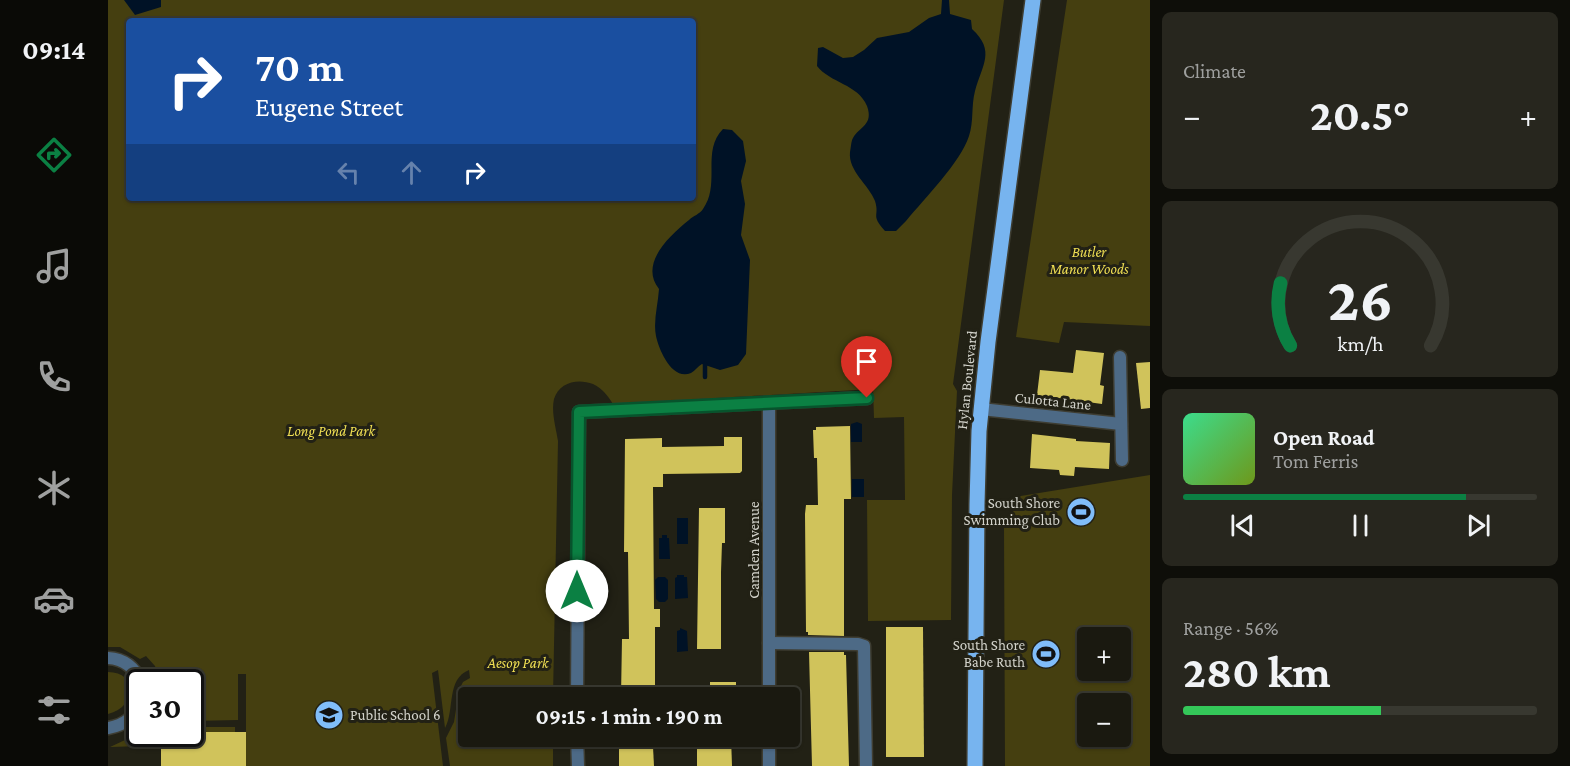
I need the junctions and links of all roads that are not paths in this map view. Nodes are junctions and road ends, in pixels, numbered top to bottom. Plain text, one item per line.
1 (1033, 0) edge
2 (1120, 357) dead end
3 (867, 398) dead end
4 (770, 403) junction
5 (981, 408) junction
6 (1121, 424) junction
7 (1122, 460) dead end
8 (769, 643) junction
9 (108, 658) edge
10 (133, 669) edge
11 (577, 687) edge
12 (769, 687) edge
13 (126, 722) edge
14 (108, 728) edge
15 (578, 747) edge
16 (769, 747) edge
17 (578, 766) edge
18 (769, 766) edge
19 (866, 766) edge
20 (975, 766) edge

1 - 5 main road, Hylan Boulevard
2 - 6 street
3 - 4 street
4 - 8 street, Camden Avenue
4 - 11 street
5 - 6 street, Culotta Lane
5 - 20 main road, Hylan Boulevard
6 - 7 street
8 - 12 street, Camden Avenue
8 - 19 street
9 - 10 street
13 - 14 street
15 - 17 street
16 - 18 street

